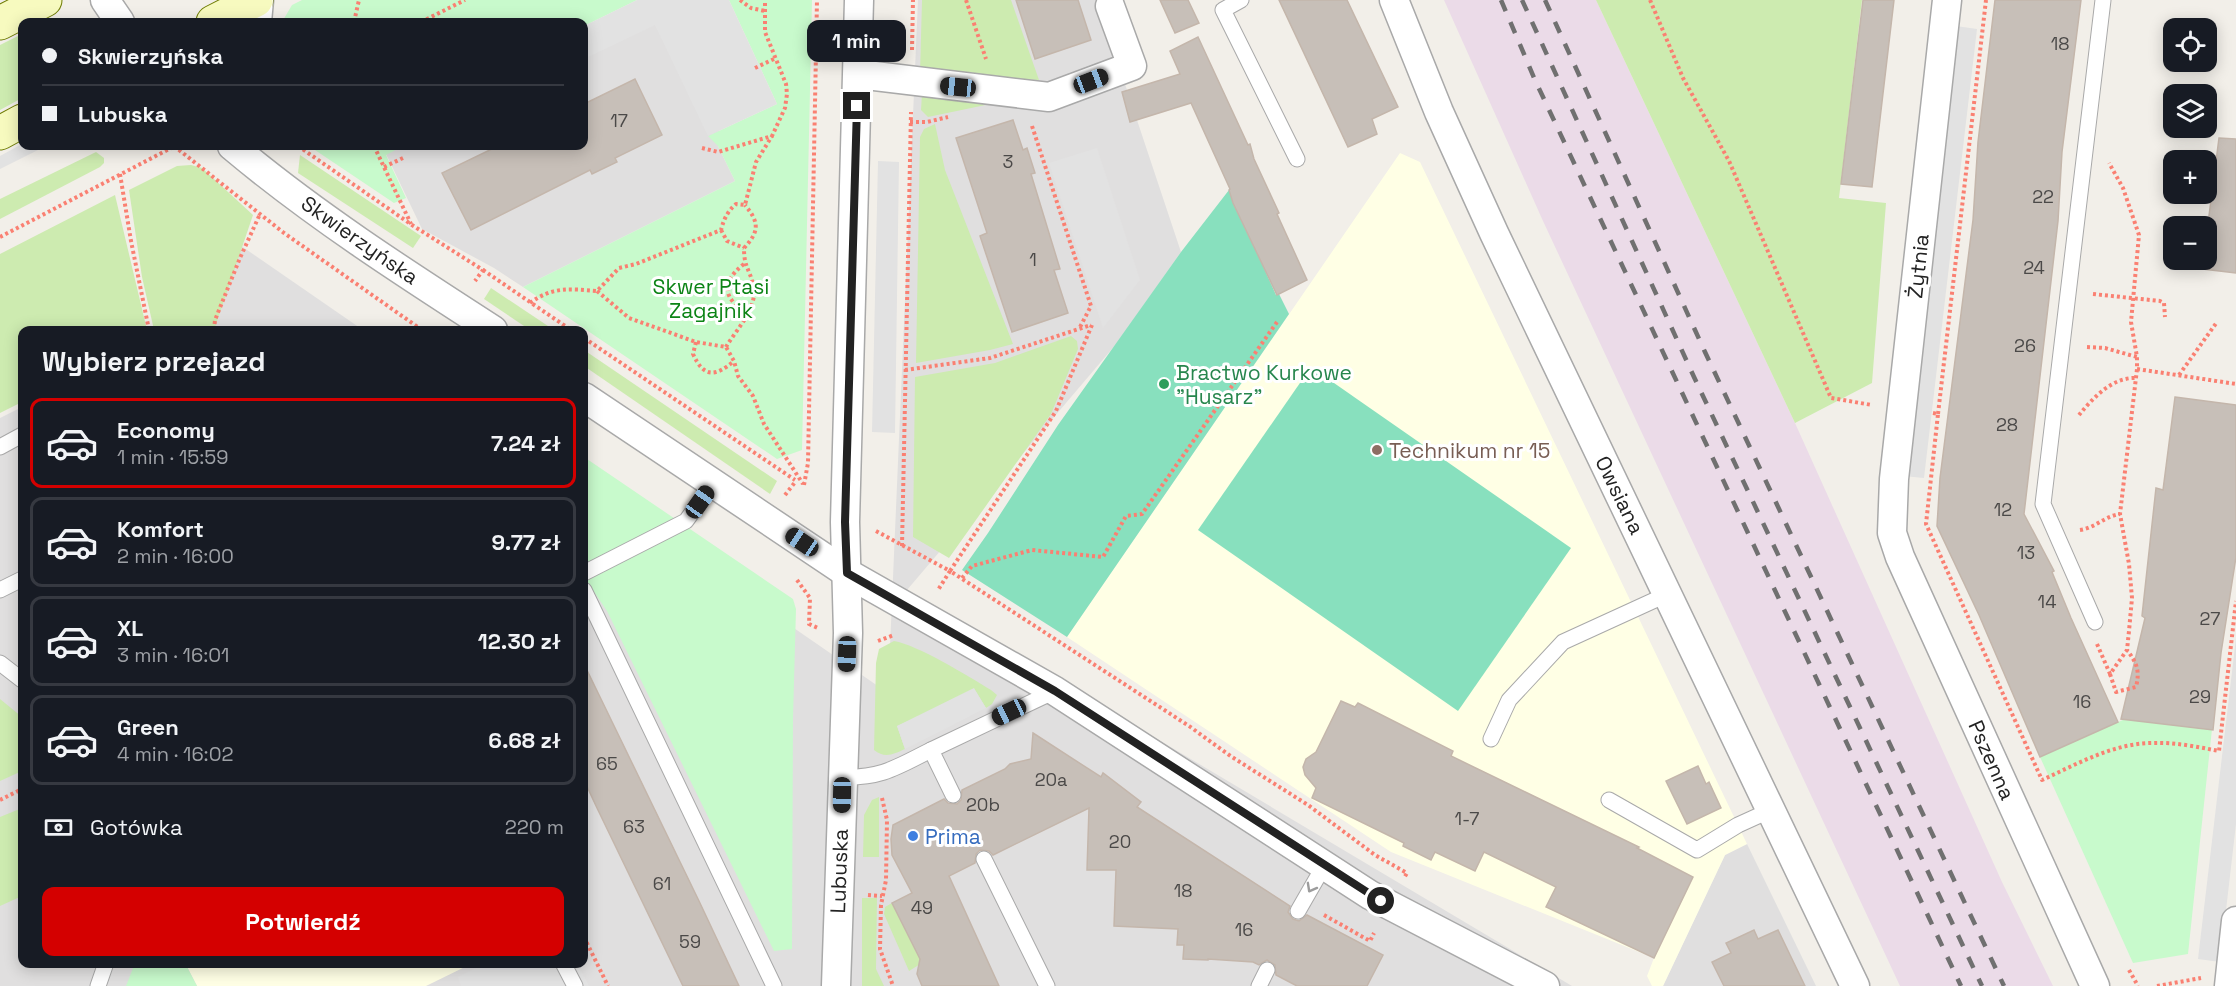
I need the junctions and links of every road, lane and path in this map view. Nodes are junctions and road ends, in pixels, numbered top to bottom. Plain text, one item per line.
1 (45, 0) edge
2 (105, 0) edge
3 (258, 0) edge
4 (359, 0) edge
5 (465, 0) edge
6 (740, 0) edge
7 (765, 0) edge
8 (817, 0) edge
9 (859, 0) edge
10 (913, 0) edge
11 (966, 0) edge
12 (1241, 0) edge
13 (1394, 0) edge
14 (1650, 0) edge
15 (1947, 0) edge
16 (1986, 0) edge
17 (2103, 0) edge
18 (1110, 6) dead end
19 (765, 11) junction
20 (117, 18) edge
21 (221, 18) edge
22 (257, 18) edge
23 (355, 18) edge
24 (429, 18) edge
25 (0, 23) edge
26 (776, 58) junction
27 (755, 68) dead end
28 (858, 74) junction
29 (911, 82) junction
30 (997, 91) junction
31 (958, 115) dead end
32 (1030, 118) dead end
33 (910, 122) junction
34 (18, 123) edge
35 (0, 133) edge
36 (772, 136) junction
37 (2086, 139) junction
38 (702, 148) dead end
39 (167, 150) edge
40 (180, 150) edge
41 (242, 150) edge
42 (304, 150) edge
43 (376, 150) edge
44 (259, 157) edge
45 (403, 158) dead end
46 (1297, 159) dead end
47 (384, 167) junction
48 (120, 174) junction
49 (745, 205) junction
50 (260, 213) junction
51 (411, 225) junction
52 (721, 230) junction
53 (0, 237) edge
54 (744, 248) junction
55 (744, 264) junction
56 (483, 270) junction
57 (474, 283) dead end
58 (597, 291) junction
59 (2068, 291) junction
60 (2133, 298) junction
61 (530, 303) junction
62 (747, 315) junction
63 (2165, 317) dead end
64 (1277, 322) dead end
65 (2217, 322) dead end
66 (148, 326) edge
67 (214, 326) edge
68 (416, 326) edge
69 (487, 326) edge
70 (565, 326) edge
71 (1079, 329) junction
72 (588, 341) edge
73 (696, 342) junction
74 (2062, 345) junction
75 (726, 347) junction
76 (2137, 357) junction
77 (734, 361) junction
78 (2137, 369) junction
79 (905, 370) junction
80 (2179, 376) junction
81 (2136, 378) junction
82 (2236, 384) edge
83 (588, 400) edge
84 (1902, 410) junction
85 (1938, 414) junction
86 (18, 437) edge
87 (2051, 438) junction
88 (0, 447) edge
89 (795, 480) junction
90 (714, 483) junction
91 (804, 485) junction
92 (812, 490) dead end
93 (782, 500) dead end
94 (2120, 514) junction
95 (868, 525) dead end
96 (1892, 533) joint
97 (2058, 537) junction
98 (902, 546) junction
99 (588, 571) edge
100 (950, 571) junction
101 (847, 573) junction
102 (791, 575) dead end
103 (962, 578) junction
104 (18, 581) edge
105 (0, 590) edge
106 (935, 594) dead end
107 (1668, 594) junction
108 (588, 598) edge
109 (2236, 601) edge
110 (2095, 622) joint
111 (821, 630) dead end
112 (904, 638) dead end
113 (874, 645) dead end
114 (2127, 650) junction
115 (0, 663) edge
116 (2110, 674) junction
117 (18, 677) edge
118 (1055, 691) junction
119 (1491, 739) dead end
120 (931, 750) junction
121 (876, 775) junction
122 (843, 777) junction
123 (18, 791) edge
124 (953, 795) dead end
125 (0, 800) edge
126 (1609, 800) dead end
127 (1771, 810) junction
128 (984, 859) dead end
129 (1324, 864) junction
130 (1401, 884) dead end
131 (1300, 907) joint
132 (2236, 921) edge
133 (1378, 925) dead end
134 (588, 944) edge
135 (104, 968) edge
136 (566, 968) edge
137 (1267, 970) dead end
138 (2129, 970) dead end
139 (98, 986) edge
140 (575, 986) edge
141 (608, 986) edge
142 (774, 986) edge
143 (836, 986) edge
144 (893, 986) edge
145 (1047, 986) edge
146 (1258, 986) edge
147 (1545, 986) edge
148 (1855, 986) edge
149 (2095, 986) edge
150 (2138, 986) edge
151 (2229, 986) edge

1 - 25 main road
2 - 20 street
3 - 21 main road
3 - 22 street
4 - 23 path
5 - 24 path
6 - 19 path
7 - 19 path
8 - 91 path
9 - 28 street, Lubuska
10 - 29 path
11 - 30 path
12 - 46 lane
13 - 107 street, Owsiana
14 - 84 path
15 - 84 street, Żytnia
16 - 85 path
17 - 37 lane
18 - 30 street
19 - 26 path
26 - 27 path
26 - 36 path
28 - 29 street
28 - 101 street, Lubuska
29 - 30 street
29 - 33 path
31 - 33 path
32 - 71 path
33 - 79 path
34 - 35 main road
36 - 38 path
36 - 49 path
37 - 59 lane
37 - 60 path
39 - 48 path
40 - 50 path
41 - 44 street, Skwierzyńska
42 - 51 path
43 - 47 path
44 - 69 street, Skwierzyńska
45 - 47 path
47 - 51 path
48 - 53 path
48 - 66 path
49 - 52 path
49 - 54 path
50 - 67 path
50 - 68 path
51 - 56 path
52 - 54 path
52 - 58 path
54 - 55 path
55 - 62 path
55 - 62 path
56 - 57 path
56 - 61 path
58 - 61 path
58 - 73 path
59 - 60 path
59 - 74 lane
60 - 63 path
60 - 76 path
61 - 70 path
62 - 75 path
64 - 103 path
65 - 80 path
71 - 79 path
71 - 100 path
72 - 89 path
73 - 75 path
73 - 77 path
74 - 76 path
74 - 87 lane
75 - 77 path
76 - 78 path
77 - 91 path
78 - 80 path
78 - 81 path
79 - 98 path
80 - 82 path
81 - 87 path
81 - 94 path
83 - 90 street
84 - 85 path
84 - 96 street, Żytnia
85 - 109 path
86 - 88 lane
87 - 97 lane
89 - 91 path
89 - 93 path
90 - 99 lane
90 - 101 street
91 - 92 path
94 - 97 path
94 - 114 path
95 - 98 path
96 - 149 street, Pszenna
97 - 110 lane
98 - 100 path
100 - 103 path
100 - 106 path
101 - 118 street
101 - 122 street, Lubuska
102 - 111 path
103 - 130 path
104 - 105 lane
107 - 119 lane
107 - 127 street, Owsiana
108 - 142 lane
110 - 116 path
112 - 113 path
114 - 116 path
114 - 116 path
115 - 117 lane
118 - 120 lane
118 - 129 street
120 - 121 lane
120 - 124 lane
121 - 122 lane
121 - 144 path
122 - 143 street, Lubuska
123 - 125 path
126 - 127 lane
127 - 148 street, Owsiana
128 - 145 lane
129 -> 131 lane
129 - 147 street
131 - 133 path
132 - 151 street
134 - 141 path
135 - 139 lane
136 - 140 lane
137 - 146 lane
138 - 150 path

